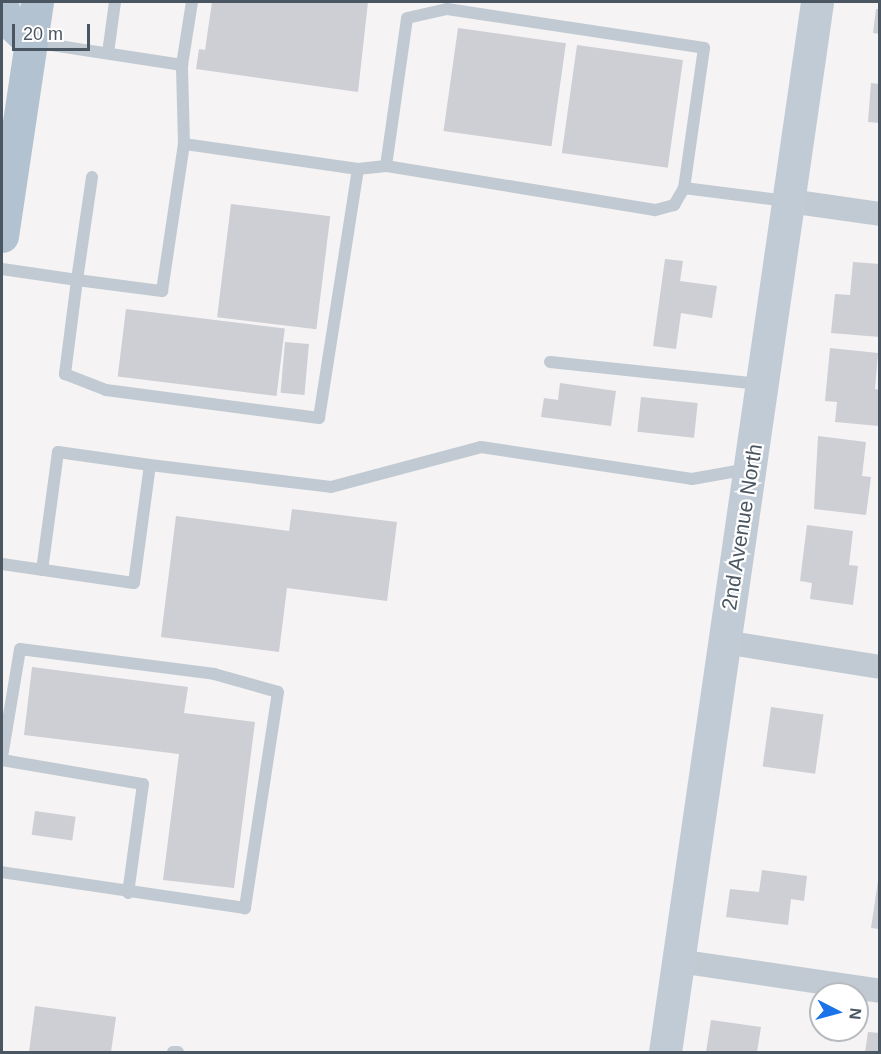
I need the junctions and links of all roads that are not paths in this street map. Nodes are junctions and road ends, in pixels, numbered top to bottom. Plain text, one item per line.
1 (37, 2) edge
2 (115, 2) edge
3 (192, 2) edge
4 (817, 2) edge
5 (2, 4) edge
6 (31, 42) junction
7 (108, 53) junction
8 (182, 65) junction
9 (184, 144) junction
10 (386, 166) junction
11 (358, 169) junction
12 (92, 177) dead end
13 (684, 188) junction
14 (789, 201) junction
15 (879, 214) edge
16 (2, 236) edge
17 (2, 269) edge
18 (77, 280) junction
19 (550, 362) dead end
20 (764, 385) junction
21 (150, 465) junction
22 (752, 468) junction
23 (2, 564) edge
24 (42, 570) junction
25 (724, 642) junction
26 (879, 667) edge
27 (2, 759) edge
28 (2, 872) edge
29 (128, 893) junction
30 (678, 961) junction
31 (879, 991) edge
32 (665, 1053) edge

1 - 6 main road
2 - 7 lane
3 - 8 lane
4 - 14 street, 2nd Avenue North
5 - 6 main road
6 - 7 lane
6 - 16 main road
7 - 8 lane
8 - 9 lane
9 - 11 lane
9 - 18 lane
10 - 11 lane
10 - 13 lane
10 - 13 lane
11 - 18 lane
12 - 18 lane
13 - 14 lane
14 - 15 street
14 - 20 street, 2nd Avenue North
17 - 18 lane
19 - 20 lane
20 - 22 street, 2nd Avenue North
21 - 22 lane
21 - 24 lane
21 - 24 lane
22 - 25 street, 2nd Avenue North
23 - 24 lane
25 - 26 street
25 - 30 street, 2nd Avenue North
27 - 29 lane
27 - 29 lane
28 - 29 lane
30 - 31 street
30 - 32 street, 2nd Avenue North

